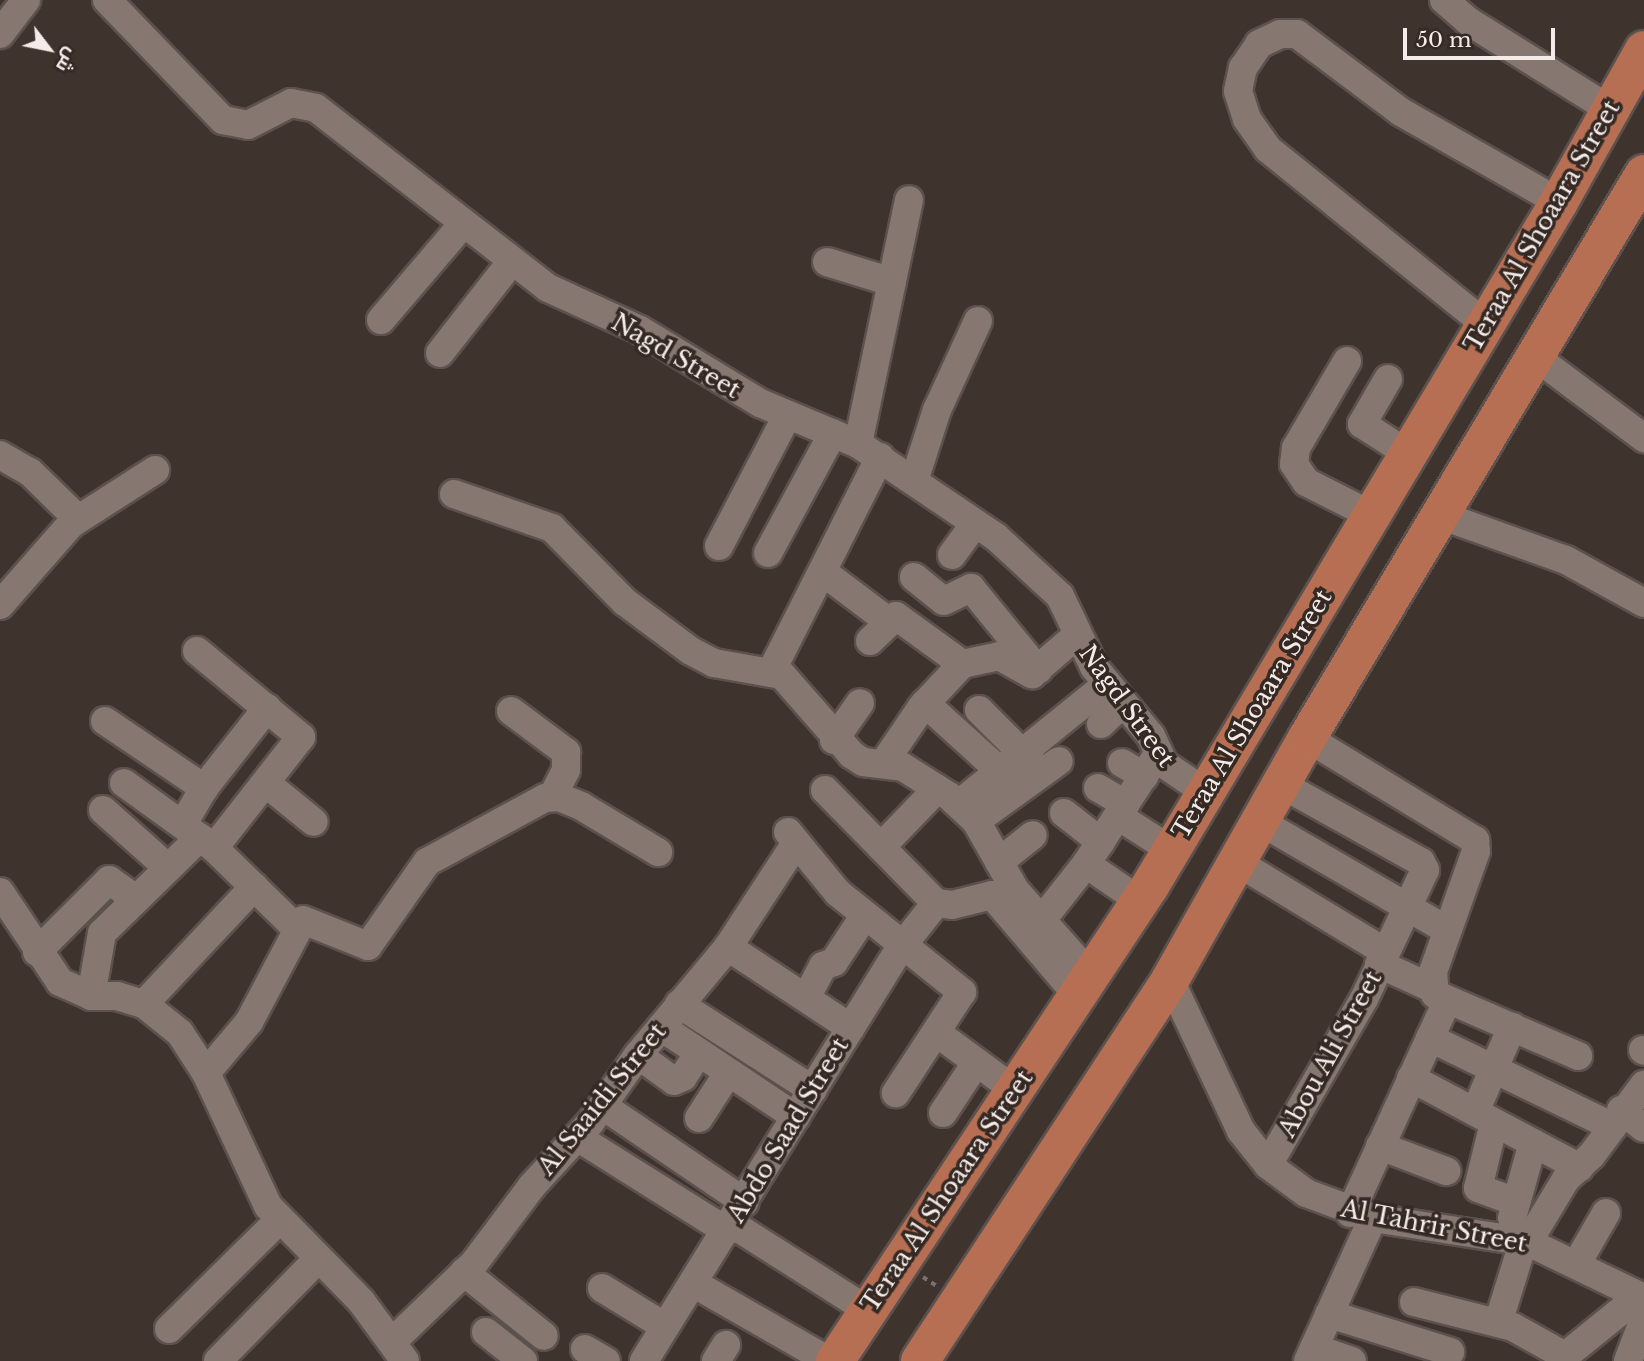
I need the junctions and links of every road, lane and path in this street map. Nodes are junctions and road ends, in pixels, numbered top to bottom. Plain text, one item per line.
1 (26, 0) edge
2 (107, 0) edge
3 (1444, 0) edge
4 (0, 34) edge
5 (1644, 50) edge
6 (1611, 110) junction
7 (1644, 174) edge
8 (909, 200) dead end
9 (1559, 202) junction
10 (462, 225) junction
11 (512, 261) junction
12 (827, 262) dead end
13 (892, 282) junction
14 (381, 320) dead end
15 (978, 321) dead end
16 (1485, 324) junction
17 (440, 353) dead end
18 (1537, 358) junction
19 (1347, 361) dead end
20 (1388, 379) dead end
21 (787, 416) junction
22 (1644, 438) edge
23 (857, 445) junction
24 (1407, 453) junction
25 (0, 455) edge
26 (155, 470) dead end
27 (914, 481) junction
28 (454, 494) dead end
29 (1448, 502) junction
30 (78, 519) junction
31 (1367, 522) junction
32 (975, 523) junction
33 (719, 546) dead end
34 (1418, 552) junction
35 (768, 553) dead end
36 (952, 555) dead end
37 (823, 572) junction
38 (914, 577) dead end
39 (1644, 603) edge
40 (0, 605) edge
41 (1077, 635) junction
42 (197, 651) dead end
43 (962, 664) junction
44 (772, 670) junction
45 (1038, 670) junction
46 (1115, 694) junction
47 (860, 703) dead end
48 (925, 704) junction
49 (267, 708) junction
50 (979, 710) dead end
51 (511, 711) dead end
52 (105, 721) dead end
53 (1101, 724) dead end
54 (1006, 725) junction
55 (1307, 738) junction
56 (834, 740) junction
57 (979, 751) junction
58 (1023, 752) junction
59 (883, 764) junction
60 (1142, 764) junction
61 (1000, 771) junction
62 (124, 783) dead end
63 (267, 783) junction
64 (1281, 784) junction
65 (204, 788) junction
66 (1098, 788) dead end
67 (825, 790) dead end
68 (1205, 792) junction
69 (552, 797) junction
70 (958, 805) junction
71 (103, 810) dead end
72 (1122, 810) junction
73 (1064, 814) dead end
74 (1259, 821) junction
75 (314, 822) dead end
76 (1033, 835) dead end
77 (199, 836) junction
78 (881, 847) junction
79 (1171, 850) junction
80 (657, 852) dead end
81 (1093, 853) junction
82 (999, 862) junction
83 (1237, 862) junction
84 (168, 868) junction
85 (254, 887) junction
86 (0, 892) edge
87 (136, 899) junction
88 (1140, 901) junction
89 (936, 903) junction
90 (1405, 906) junction
91 (864, 915) junction
92 (1041, 921) junction
93 (297, 929) junction
94 (1447, 930) junction
95 (905, 945) junction
96 (728, 947) junction
97 (37, 952) junction
98 (1381, 958) junction
99 (1170, 980) junction
100 (1085, 986) junction
101 (91, 996) junction
102 (1439, 996) junction
103 (806, 998) junction
104 (144, 1004) junction
105 (679, 1004) junction
106 (661, 1027) junction
107 (1512, 1027) junction
108 (851, 1028) junction
109 (937, 1033) junction
110 (1430, 1038) junction
111 (698, 1054) junction
112 (638, 1055) junction
113 (1578, 1056) dead end
114 (976, 1063) junction
115 (1493, 1069) junction
116 (206, 1073) junction
117 (727, 1073) junction
118 (1411, 1079) junction
119 (959, 1089) junction
120 (813, 1090) junction
121 (896, 1093) dead end
122 (1629, 1105) edge
123 (603, 1106) junction
124 (999, 1115) junction
125 (796, 1117) junction
126 (1485, 1117) junction
127 (699, 1118) dead end
128 (577, 1137) junction
129 (1533, 1143) junction
130 (1380, 1146) junction
131 (1268, 1164) junction
132 (1580, 1168) junction
133 (1446, 1171) dead end
134 (1516, 1202) junction
135 (1606, 1213) dead end
136 (1362, 1215) junction
137 (734, 1219) junction
138 (279, 1220) junction
139 (1519, 1239) junction
140 (318, 1259) junction
141 (898, 1260) junction
142 (1576, 1265) junction
143 (464, 1272) junction
144 (693, 1283) junction
145 (603, 1289) dead end
146 (959, 1301) junction
147 (1413, 1302) dead end
148 (1642, 1304) edge
149 (866, 1309) junction
150 (1329, 1314) junction
151 (1498, 1323) junction
152 (169, 1329) dead end
153 (486, 1332) dead end
154 (544, 1336) dead end
155 (657, 1349) edge
156 (399, 1351) edge
157 (1450, 1352) dead end
158 (1311, 1355) edge
159 (1562, 1359) edge
160 (218, 1361) edge
161 (523, 1361) edge
162 (828, 1361) edge
163 (835, 1361) edge
164 (920, 1361) edge
165 (1352, 1361) edge
166 (1628, 1361) edge

1 - 4 street
2 - 10 street, Nagd Street
3 - 6 street
5 - 6 highway, Teraa Al Shoaara Street
6 - 9 highway, Teraa Al Shoaara Street
7 - 18 highway
8 - 13 street
9 - 16 highway, Teraa Al Shoaara Street
9 - 16 street
10 - 11 street, Nagd Street
10 - 14 street
11 - 17 street
11 - 21 street, Nagd Street
12 - 13 street
13 - 23 street
15 - 27 street
16 - 24 highway, Teraa Al Shoaara Street
18 - 22 street
18 - 29 highway
19 - 31 street
20 - 24 street
21 - 23 street, Nagd Street
21 - 33 street
23 - 27 street, Nagd Street
23 - 35 street
23 - 37 street
24 - 29 highway
24 - 31 highway, Teraa Al Shoaara Street
25 - 30 street
26 - 30 street
27 - 32 street, Nagd Street
28 - 44 street
29 - 34 highway
29 - 39 street
30 - 40 street
31 - 34 highway
31 - 68 highway, Teraa Al Shoaara Street
32 - 36 street
32 - 41 street, Nagd Street
34 - 55 highway
37 - 43 street
37 - 44 street
38 - 45 street
41 - 45 street
41 - 46 street, Nagd Street
42 - 49 street
43 - 45 street
43 - 48 street
44 - 56 street
46 - 53 street
46 - 58 street
46 - 60 street, Nagd Street
47 - 56 street
48 - 57 street
48 - 59 street
49 - 63 street
49 - 65 street
50 - 54 street
51 - 69 street
52 - 65 street
54 - 57 street
54 - 58 street
55 - 64 highway
55 - 94 street
56 - 59 street
57 - 61 street
58 - 61 street
58 - 70 street
59 - 70 street
60 - 68 street, Nagd Street
60 - 72 street
61 - 70 street
62 - 77 street
63 - 75 street
63 - 77 street
64 - 74 highway
64 - 90 street, Abou Ali Street
65 - 77 street
66 - 72 street
67 - 78 street
68 - 79 highway, Teraa Al Shoaara Street
69 - 80 street
69 - 93 street
70 - 78 street
70 - 82 street
71 - 84 street
72 - 79 street
72 - 81 street
73 - 81 street
74 - 83 highway
74 - 90 street
76 - 82 street
77 - 84 street
77 - 85 street
78 - 89 street
79 - 88 highway, Teraa Al Shoaara Street
81 - 88 street
81 - 92 street
82 - 92 street
83 - 98 street
83 - 99 highway
84 - 87 street
85 - 93 street
85 - 104 street
86 - 97 street
87 - 97 street
87 - 101 street
88 - 100 highway, Teraa Al Shoaara Street
89 - 95 street, Abdo Saad Street
89 - 100 street
90 - 94 street
90 - 98 street, Abou Ali Street
91 - 95 street
91 - 96 street, Al Saaidi Street
91 - 103 street
92 - 100 street
93 - 116 street
94 - 102 street
95 - 108 street, Abdo Saad Street
95 - 109 street
96 - 103 street
96 - 105 street, Al Saaidi Street
97 - 101 street
98 - 102 street
98 - 131 street, Abou Ali Street
99 - 131 street, Al Tahrir Street
99 - 146 highway
100 - 124 highway, Teraa Al Shoaara Street
101 - 104 street
102 - 107 street
102 - 110 street
103 - 108 street
104 - 116 street
105 - 106 street, Al Saaidi Street
105 - 120 street
106 - 111 street
106 - 112 street, Al Saaidi Street
107 - 113 street
107 - 115 street
108 - 120 street, Abdo Saad Street
109 - 114 street
109 - 121 street
110 - 115 street
110 - 118 street
111 - 112 street
111 - 117 street
112 - 123 street, Al Saaidi Street
114 - 119 street
114 - 124 street
115 - 122 street
115 - 126 street
116 - 138 street
117 - 125 street
117 - 127 street
118 - 126 street
118 - 130 street
119 - 124 street
119 - 124 street
120 - 125 street, Abdo Saad Street
122 - 132 street
123 - 128 street, Al Saaidi Street
123 - 137 street
124 - 141 highway, Teraa Al Shoaara Street
125 - 137 street, Abdo Saad Street
126 - 129 street
126 - 134 street
128 - 137 street
128 - 143 street, Al Saaidi Street
129 - 132 street
129 - 134 street
130 - 133 street
130 - 136 street
131 - 136 street, Al Tahrir Street
132 - 139 street
134 - 139 street
135 - 142 street
136 - 139 street, Al Tahrir Street
136 - 150 street
137 - 144 street, Abdo Saad Street
137 - 149 street
138 - 140 street
138 - 152 street
139 - 142 street, Al Tahrir Street
139 - 151 street
140 - 156 street
140 - 160 street
141 - 146 path
141 - 149 highway, Teraa Al Shoaara Street
142 - 148 street, Al Tahrir Street
143 - 154 street
143 - 156 street, Al Saaidi Street
144 - 155 street, Abdo Saad Street
144 - 162 street
145 - 155 street
146 - 164 highway
147 - 151 street
148 - 159 street
148 - 166 street
149 - 163 highway, Teraa Al Shoaara Street
150 - 157 street
150 - 158 street
151 - 159 street
153 - 161 street
158 - 165 street

